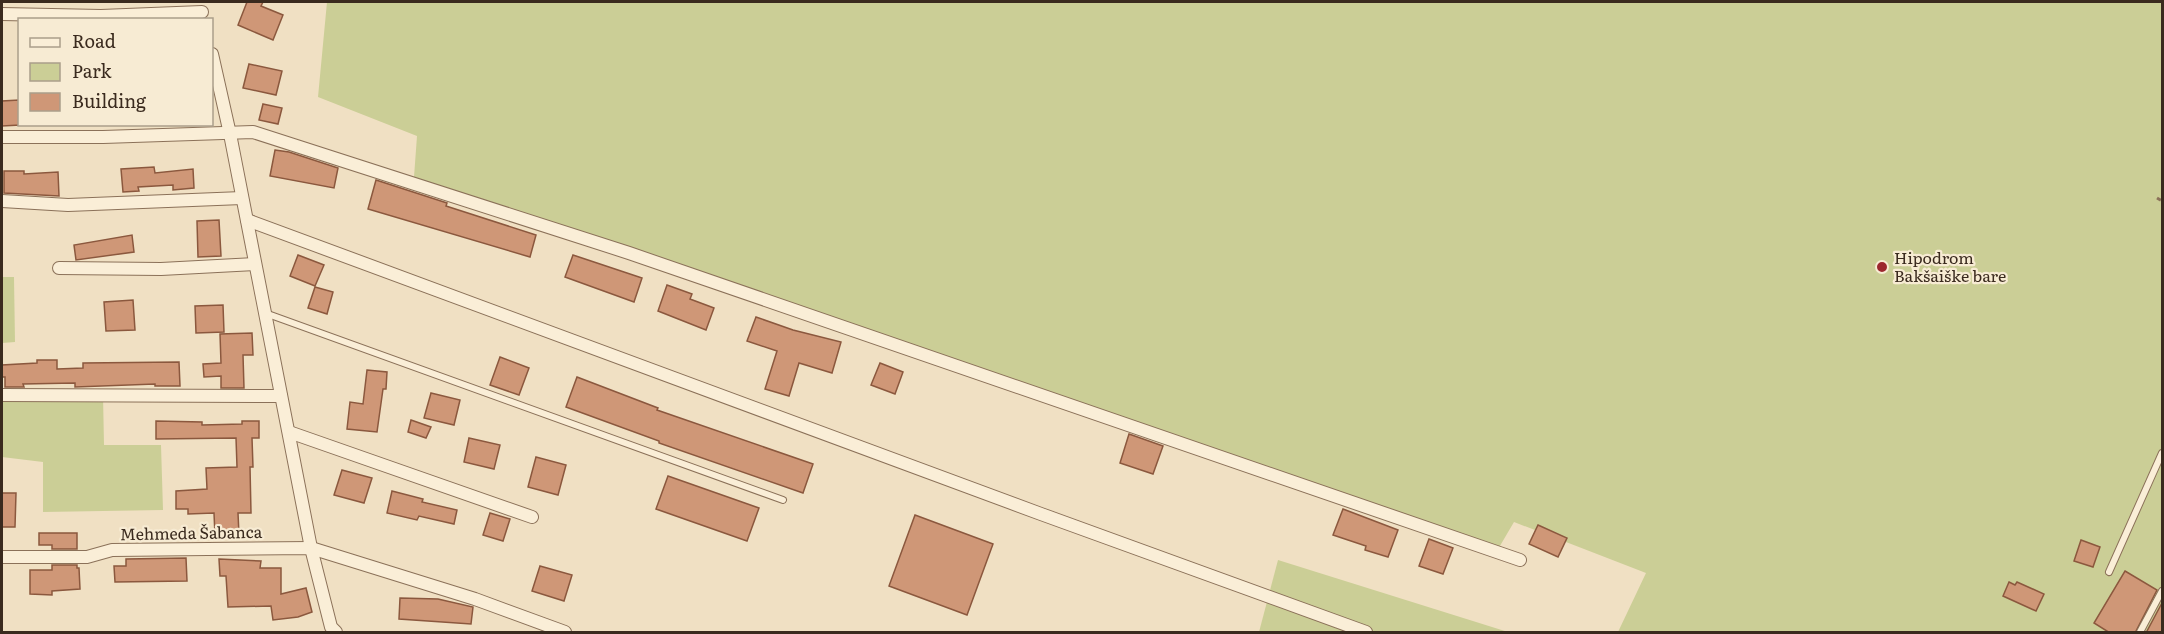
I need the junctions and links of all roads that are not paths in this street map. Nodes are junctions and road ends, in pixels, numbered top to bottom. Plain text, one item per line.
1 (202, 11) edge
2 (2, 14) edge
3 (213, 58) edge
4 (230, 134) junction
5 (2, 138) edge
6 (242, 198) junction
7 (2, 201) edge
8 (247, 220) junction
9 (255, 264) junction
10 (59, 268) dead end
11 (264, 313) junction
12 (2, 395) edge
13 (281, 396) junction
14 (290, 432) junction
15 (2163, 453) edge
16 (783, 500) dead end
17 (532, 517) dead end
18 (310, 548) junction
19 (2, 557) edge
20 (1520, 560) dead end
21 (2109, 572) dead end
22 (2163, 591) edge
23 (336, 633) edge
24 (565, 633) edge
25 (1366, 633) edge
26 (2140, 633) edge

1 - 2 street
3 - 4 street
4 - 5 street
4 - 6 street
4 - 20 street
6 - 7 street
6 - 8 street
8 - 9 street
8 - 25 street
9 - 10 street
9 - 11 street
11 - 13 street
11 - 16 lane
12 - 13 street
13 - 14 street
14 - 17 street
14 - 18 street
15 - 21 lane
18 - 19 street, Mehmeda Šabanca
18 - 23 street
18 - 24 street, Mehmeda Šabanca
22 - 26 lane

